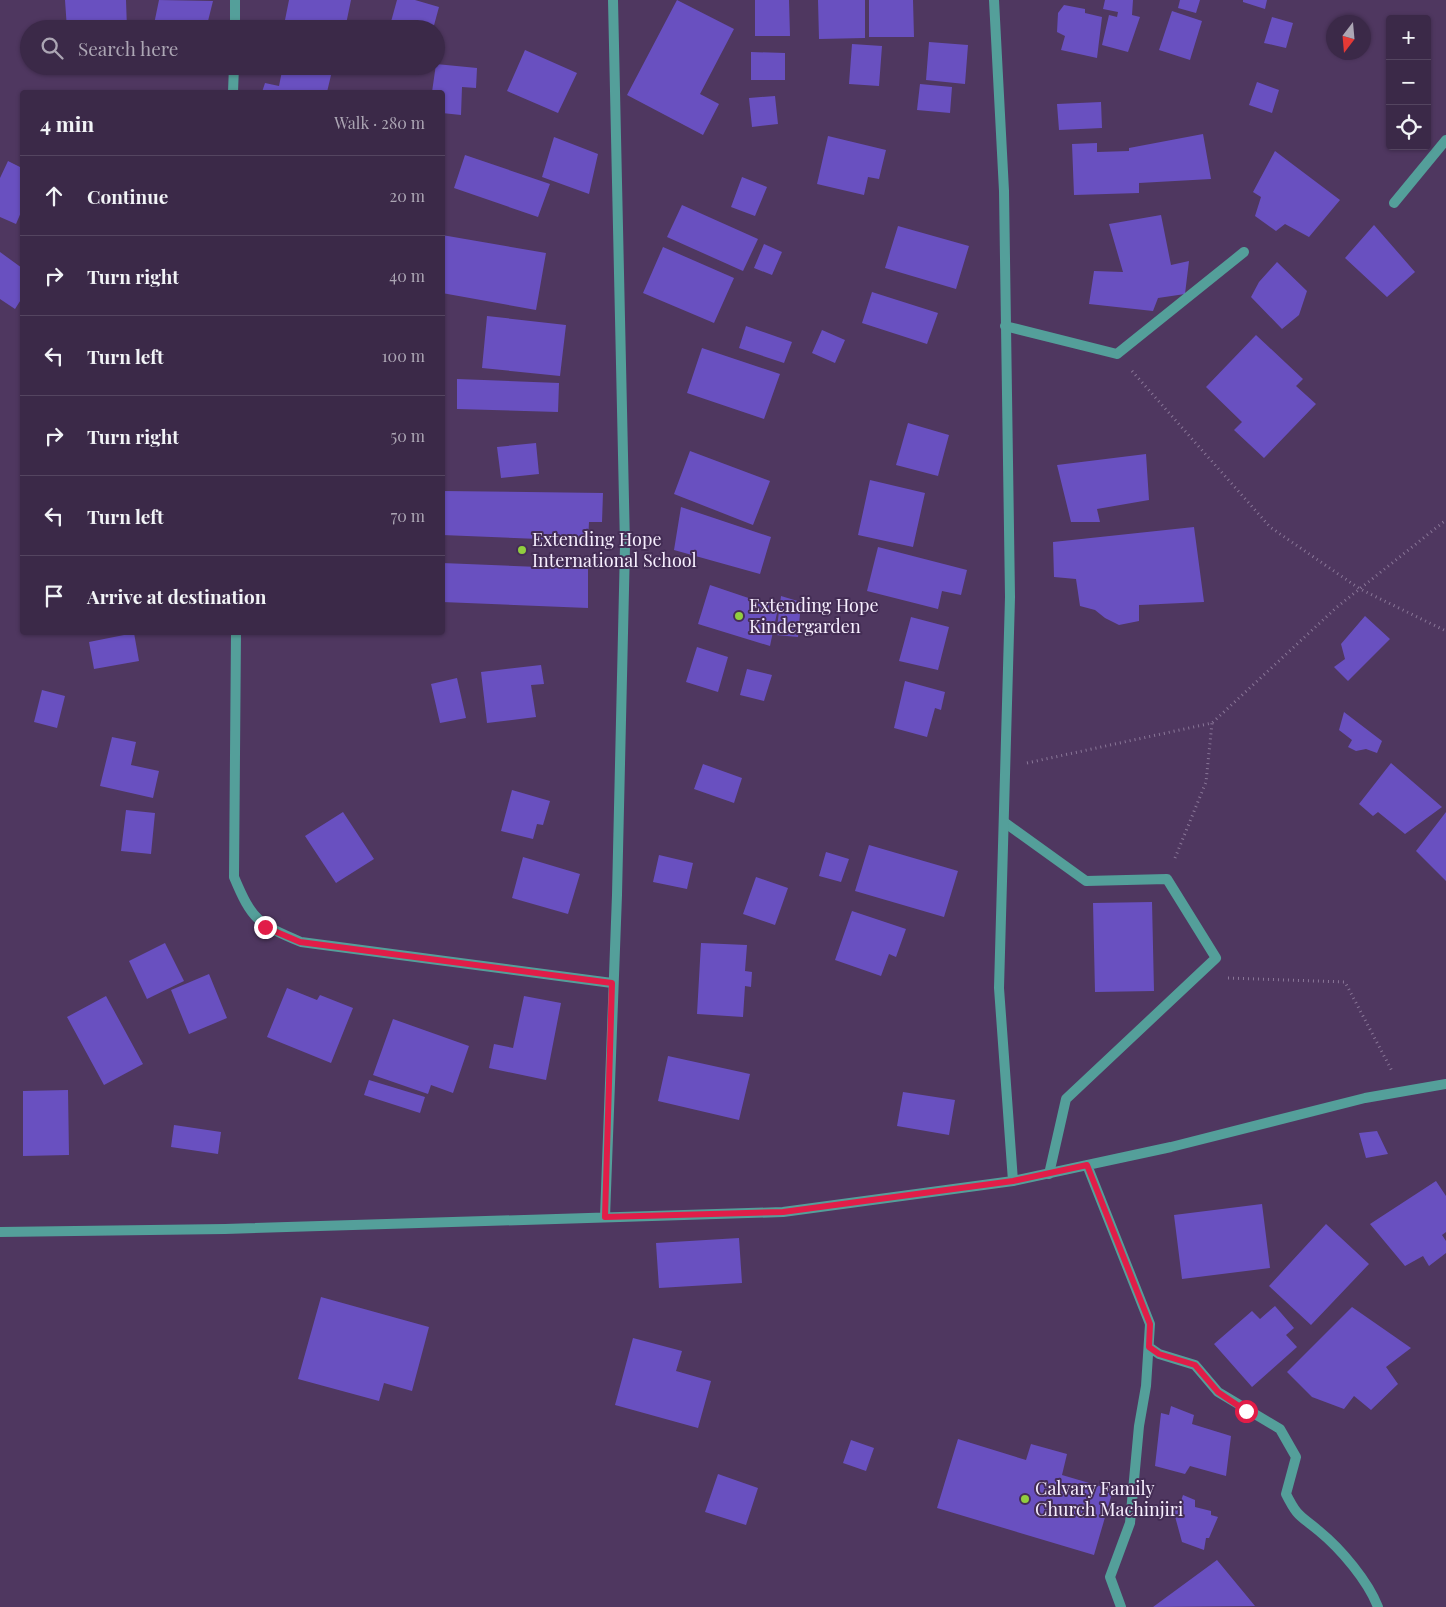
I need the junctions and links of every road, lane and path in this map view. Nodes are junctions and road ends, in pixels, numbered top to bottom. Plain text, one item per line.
1 (235, 0) edge
2 (613, 0) edge
3 (994, 0) edge
4 (235, 20) edge
5 (234, 75) edge
6 (234, 90) edge
7 (1446, 140) edge
8 (1394, 203) dead end
9 (1244, 252) dead end
10 (1005, 326) junction
11 (1117, 354) junction
12 (1446, 520) edge
13 (1360, 589) junction
14 (1446, 631) edge
15 (236, 635) edge
16 (1212, 723) junction
17 (1005, 768) junction
18 (1004, 822) junction
19 (1166, 879) junction
20 (1216, 958) junction
21 (612, 983) junction
22 (1446, 1084) edge
23 (1403, 1092) junction
24 (1087, 1165) junction
25 (1049, 1174) junction
26 (1013, 1181) junction
27 (605, 1217) junction
28 (0, 1232) edge
29 (1149, 1347) junction
30 (1121, 1607) edge
31 (1378, 1607) edge

1 - 4 street
2 - 21 street
3 - 10 street
5 - 6 street
7 - 8 street
9 - 11 street
10 - 11 street
10 - 17 street
11 - 13 path
12 - 13 path
13 - 14 path
13 - 16 path
15 - 21 street
16 - 17 path
16 - 19 path
17 - 18 street
18 - 19 street
18 - 26 street
19 - 20 street
20 - 23 path
20 - 25 street
21 - 27 street
22 - 23 street
23 - 24 street
24 - 25 street
24 - 29 street
25 - 26 street
26 - 27 street
27 - 28 street
29 - 30 street
29 - 31 street

